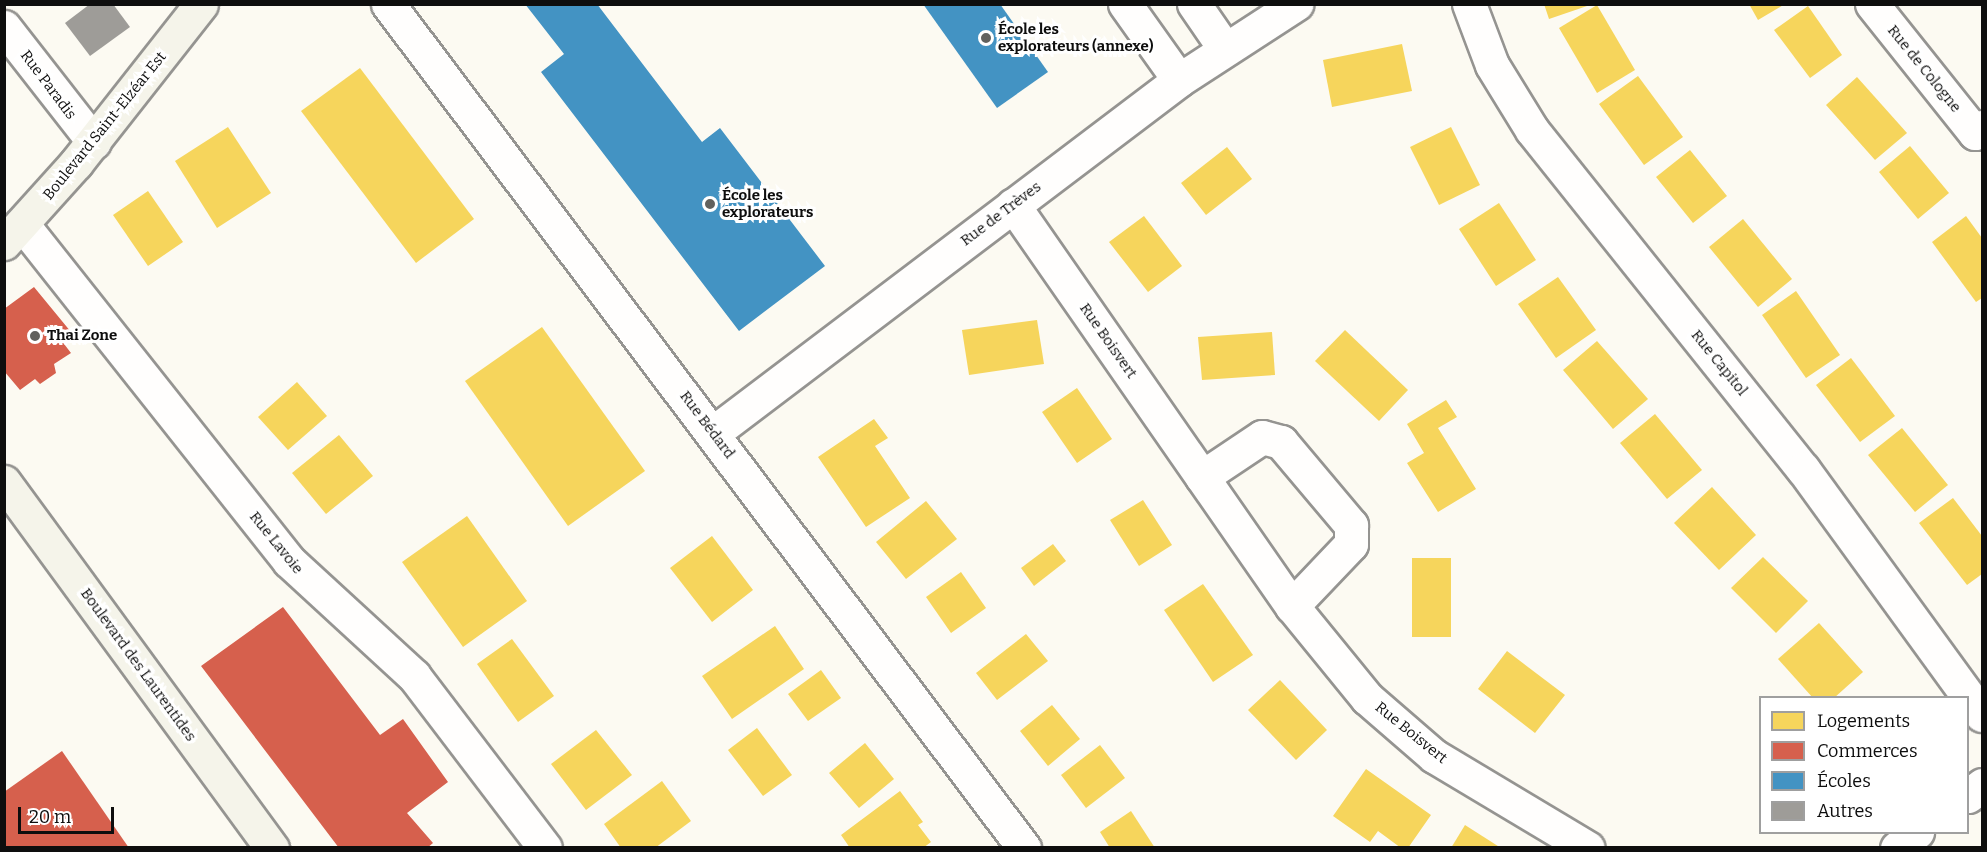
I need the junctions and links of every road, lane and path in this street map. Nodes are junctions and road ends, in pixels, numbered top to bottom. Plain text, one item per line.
1 (201, 4) edge
2 (388, 4) edge
3 (1125, 4) edge
4 (1194, 4) edge
5 (1296, 4) edge
6 (1470, 4) edge
7 (1872, 4) edge
8 (4, 27) edge
9 (1225, 49) junction
10 (1179, 80) junction
11 (1980, 133) edge
12 (94, 142) junction
13 (1012, 206) junction
14 (14, 233) edge
15 (713, 433) junction
16 (1202, 477) junction
17 (4, 482) edge
18 (1292, 606) junction
19 (1983, 715) edge
20 (1983, 785) edge
21 (1969, 795) edge
22 (1914, 834) edge
23 (272, 848) edge
24 (545, 848) edge
25 (1024, 848) edge
26 (1588, 848) edge
27 (1897, 848) edge

1 - 12 main road, Boulevard Saint-Elzéar Est
2 - 15 street, Rue Bédard
3 - 10 street
4 - 9 street
5 - 9 street, Rue de Trèves
6 - 19 street, Rue Capitol
7 - 11 street, Rue de Cologne
8 - 12 street, Rue Paradis
9 - 10 street, Rue de Trèves
10 - 13 street, Rue de Trèves
12 - 14 main road, Boulevard Saint-Elzéar Est
13 - 15 street, Rue de Trèves
13 - 16 street, Rue Boisvert
14 - 24 street, Rue Lavoie
15 - 25 street, Rue Bédard
16 - 18 street, Rue Boisvert
16 - 18 street
17 - 23 main road, Boulevard des Laurentides
18 - 26 street, Rue Boisvert
20 - 21 street
22 - 27 street

